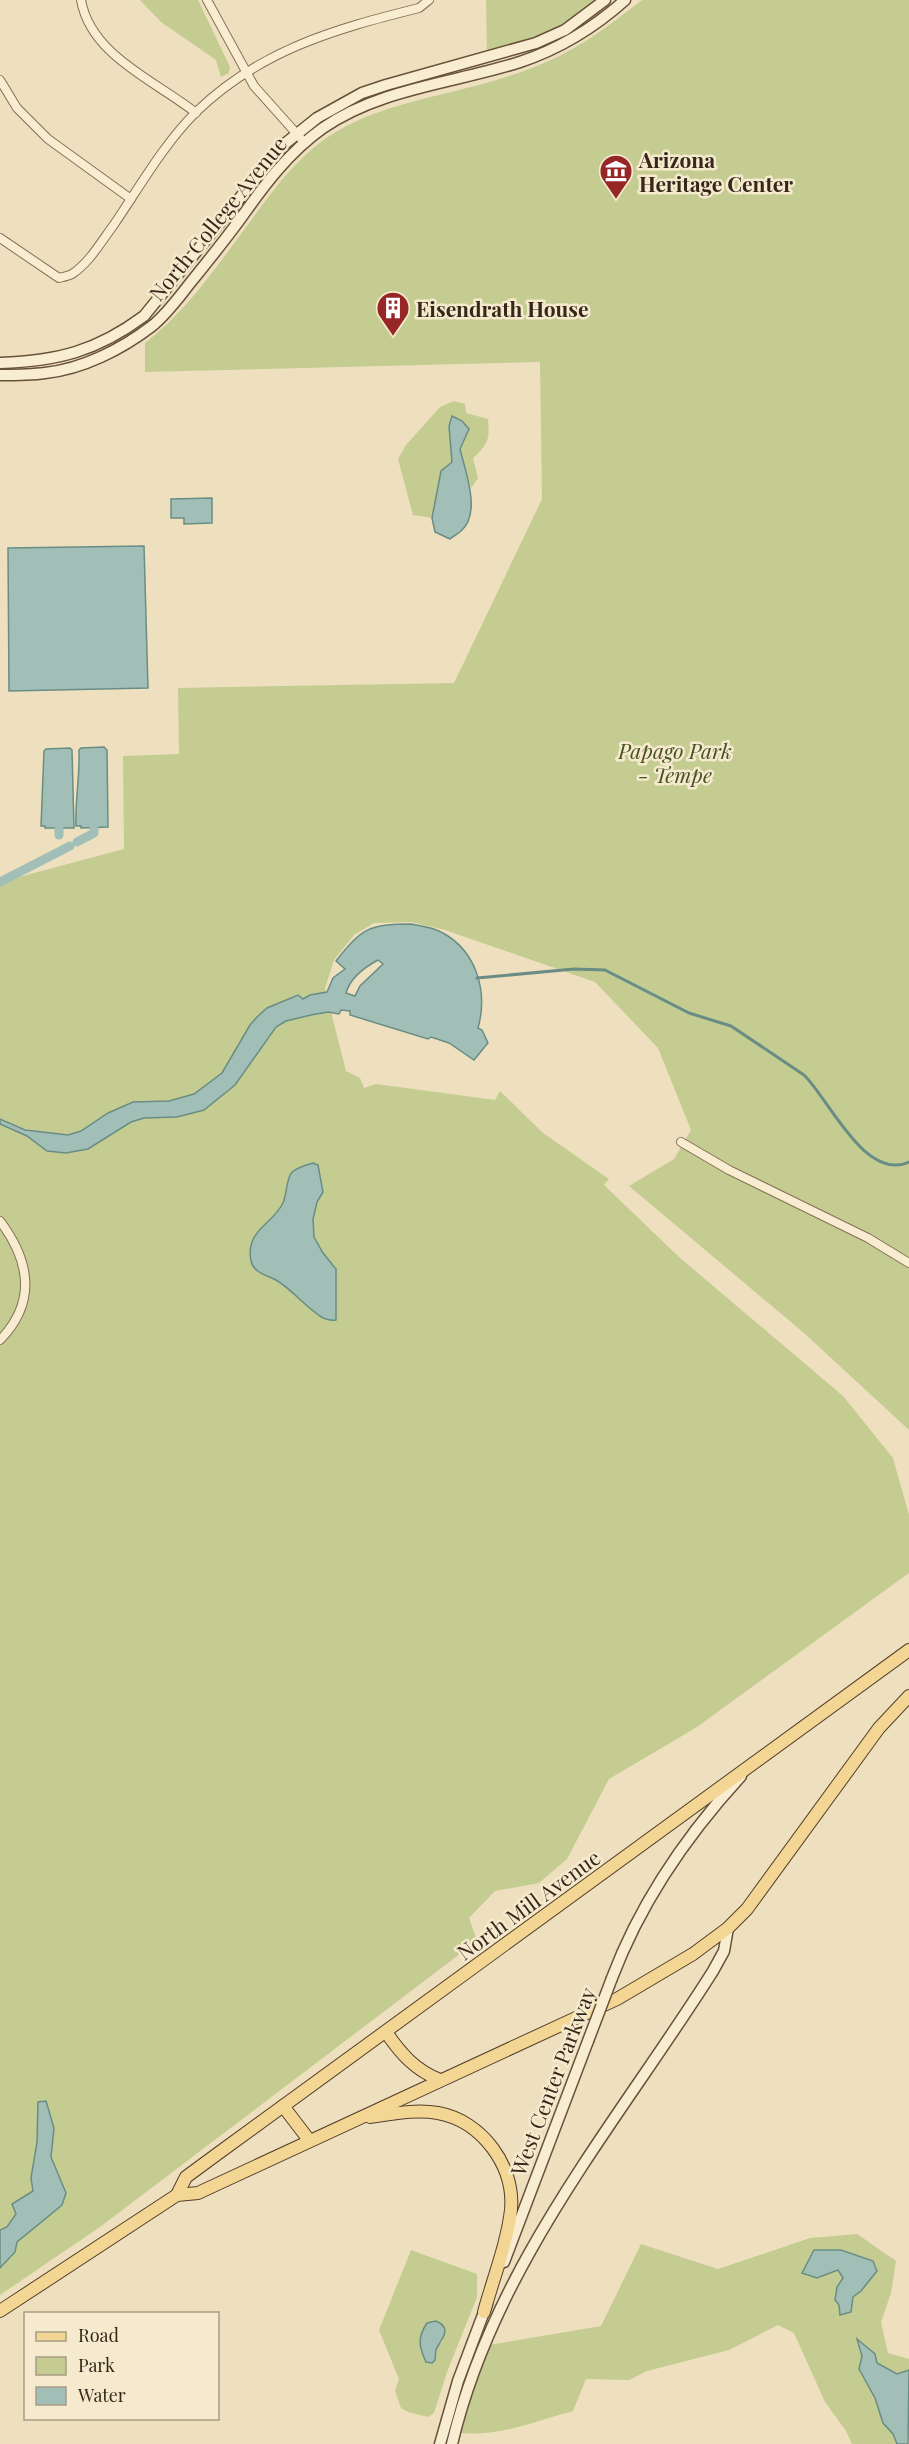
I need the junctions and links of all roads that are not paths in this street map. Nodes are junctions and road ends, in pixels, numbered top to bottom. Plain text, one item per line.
1 (81, 0) edge
2 (207, 0) edge
3 (605, 0) edge
4 (625, 0) edge
5 (429, 1) edge
6 (246, 72) junction
7 (0, 80) edge
8 (196, 112) junction
9 (296, 133) junction
10 (304, 142) junction
11 (131, 199) junction
12 (0, 238) edge
13 (0, 363) edge
14 (0, 375) edge
15 (681, 1142) dead end
16 (0, 1221) edge
17 (909, 1263) edge
18 (0, 1340) edge
19 (909, 1650) edge
20 (909, 1696) edge
21 (756, 1760) junction
22 (728, 1928) junction
23 (387, 2032) junction
24 (440, 2080) junction
25 (284, 2106) junction
26 (357, 2119) junction
27 (309, 2140) junction
28 (177, 2195) junction
29 (0, 2311) edge
30 (484, 2312) junction
31 (440, 2444) edge
32 (452, 2444) edge

1 - 8 street
2 - 6 street
3 - 9 street, North College Avenue
4 - 10 street, North College Avenue
5 - 6 street
6 - 8 street
6 - 9 street
7 - 11 street
8 - 11 street
9 - 10 street
9 - 13 street, North College Avenue
10 - 14 street, North College Avenue
11 - 12 street
15 - 17 street
16 - 18 street
19 - 21 main road, North Mill Avenue
20 - 22 main road, North Mill Avenue
21 - 23 main road, North Mill Avenue
21 - 30 street, West Center Parkway, bridge
22 - 24 main road, North Mill Avenue
22 - 32 street
23 - 24 main road
23 - 25 main road, North Mill Avenue
24 - 26 main road, North Mill Avenue
25 - 27 main road
25 - 28 main road, North Mill Avenue
26 - 27 main road, North Mill Avenue
26 - 30 main road
27 - 28 main road, North Mill Avenue
28 - 29 main road, North Mill Avenue
30 - 31 street, West Center Parkway

